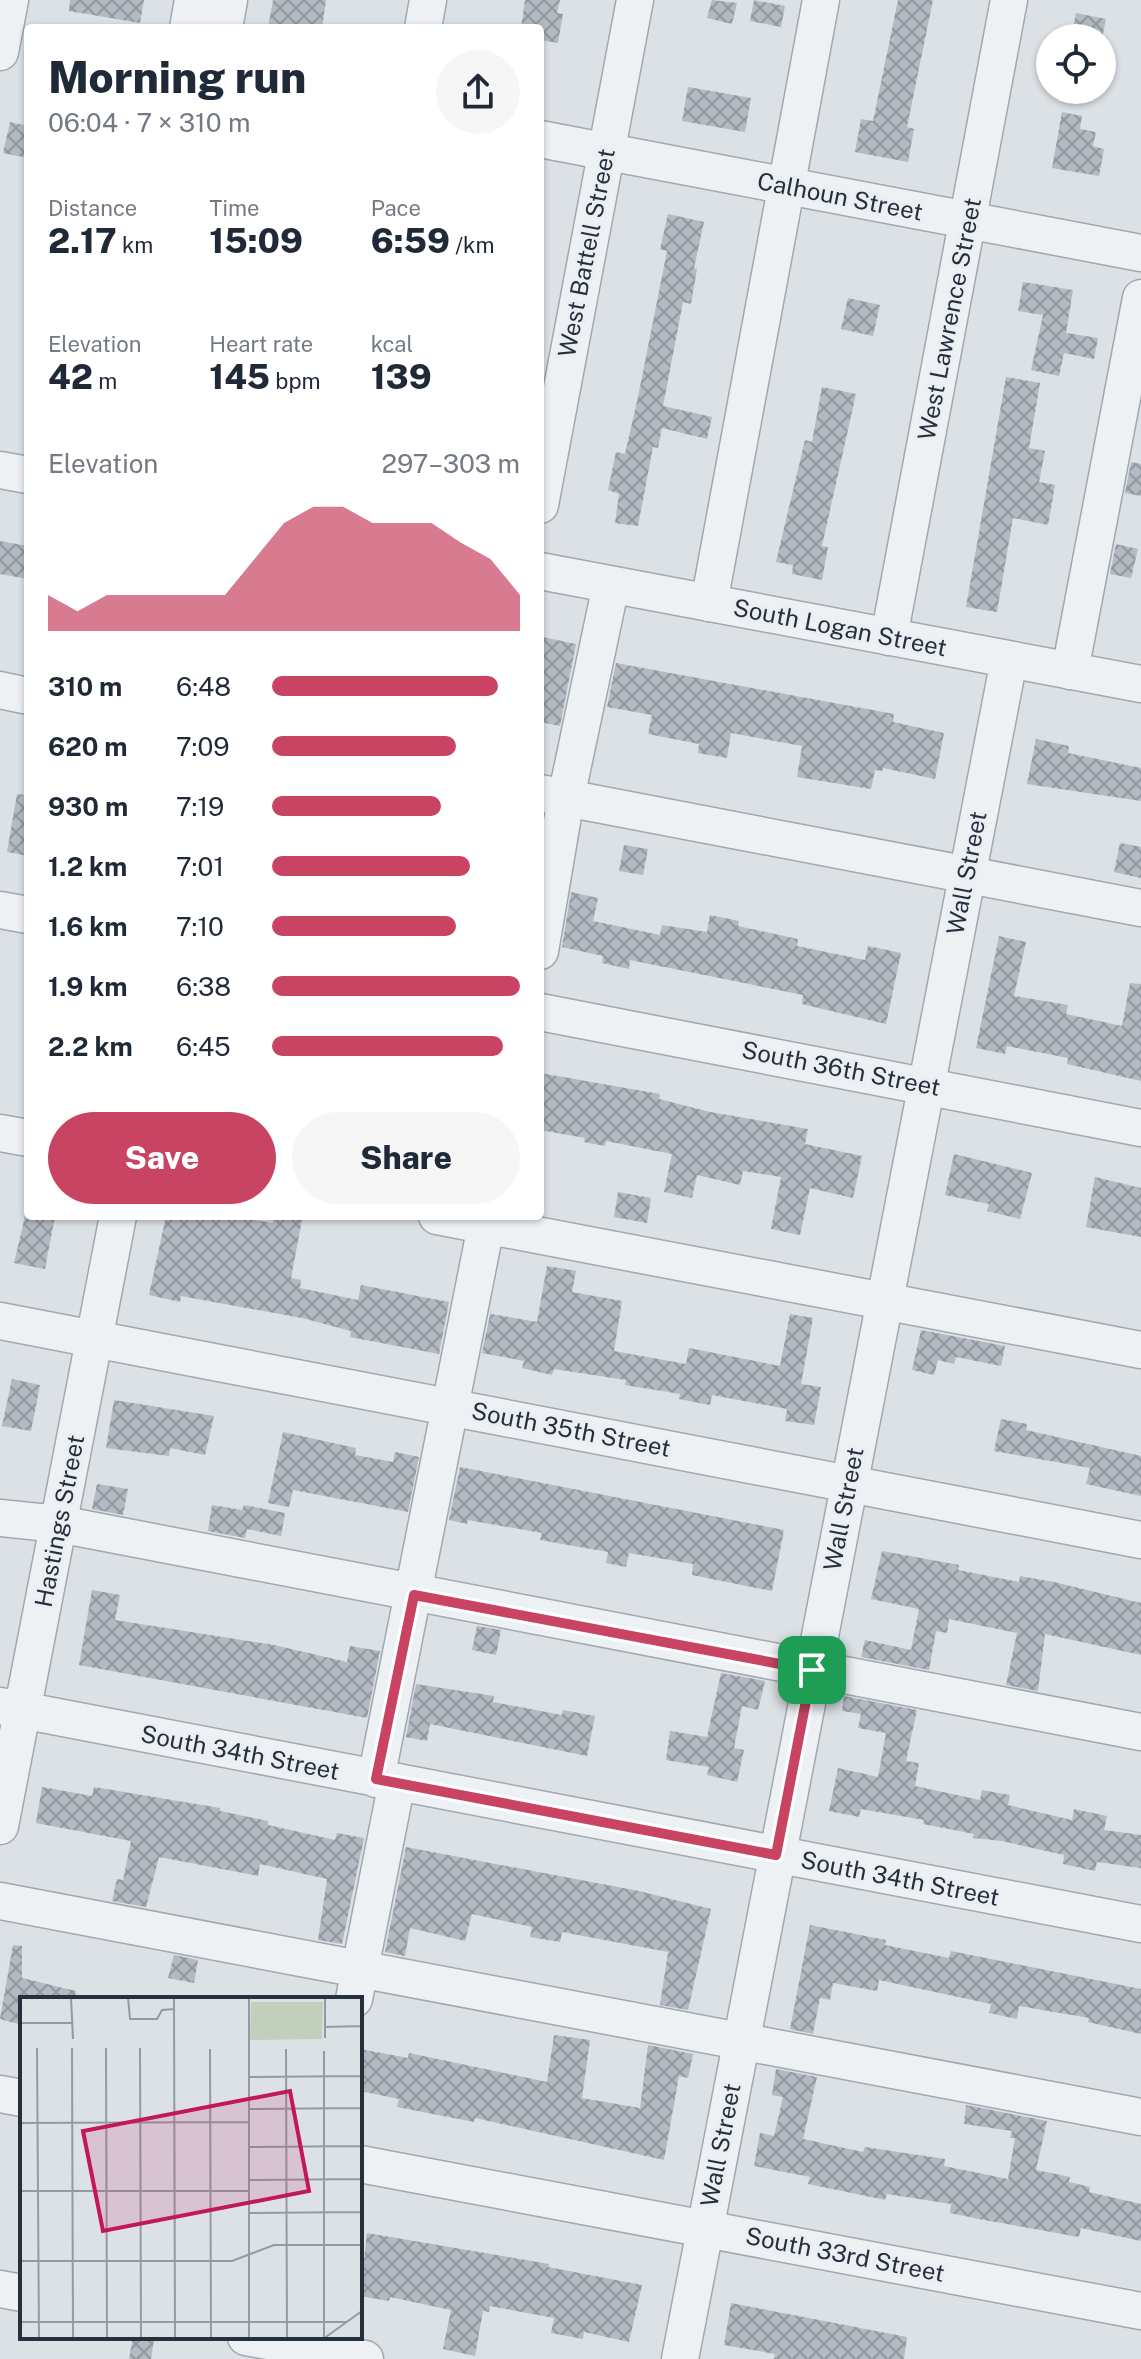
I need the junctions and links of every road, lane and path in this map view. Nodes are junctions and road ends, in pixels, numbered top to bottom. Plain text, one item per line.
1 (10, 0) edge
2 (193, 0) edge
3 (229, 0) edge
4 (428, 0) edge
5 (635, 0) edge
6 (821, 0) edge
7 (1009, 0) edge
8 (189, 24) edge
9 (225, 24) edge
10 (424, 24) edge
11 (8, 45) edge
12 (544, 140) edge
13 (606, 152) junction
14 (786, 187) junction
15 (969, 221) junction
16 (1141, 253) edge
17 (1141, 298) edge
18 (0, 470) edge
19 (24, 474) edge
20 (544, 484) edge
21 (544, 572) edge
22 (611, 585) junction
23 (709, 603) junction
24 (889, 637) junction
25 (1009, 660) junction
26 (1070, 671) junction
27 (1141, 684) edge
28 (0, 690) edge
29 (24, 695) edge
30 (553, 796) edge
31 (967, 875) junction
32 (544, 903) edge
33 (1141, 908) edge
34 (0, 910) edge
35 (24, 914) edge
36 (544, 1013) edge
37 (926, 1086) junction
38 (1141, 1128) edge
39 (0, 1133) edge
40 (24, 1137) edge
41 (117, 1220) edge
42 (487, 1221) edge
43 (884, 1301) junction
44 (0, 1321) edge
45 (95, 1340) junction
46 (1141, 1350) edge
47 (450, 1407) junction
48 (849, 1483) junction
49 (0, 1518) edge
50 (59, 1524) junction
51 (1141, 1540) edge
52 (414, 1595) junction
53 (812, 1670) junction
54 (11, 1708) edge
55 (1141, 1732) edge
56 (386, 1781) junction
57 (0, 1826) edge
58 (776, 1855) junction
59 (0, 1901) edge
60 (1141, 1924) edge
61 (357, 1984) edge
62 (741, 2042) junction
63 (0, 2094) edge
64 (20, 2098) edge
65 (1141, 2117) edge
66 (362, 2164) edge
67 (705, 2229) junction
68 (0, 2289) edge
69 (20, 2293) edge
70 (1141, 2311) edge
71 (254, 2339) edge
72 (285, 2347) edge
73 (365, 2359) edge
74 (680, 2359) edge

1 - 11 street
2 - 8 street
3 - 9 street
4 - 10 street
5 - 13 street, West Battell Street
6 - 14 street
7 - 15 street, West Lawrence Street
12 - 13 street, Calhoun Street
13 - 14 street, Calhoun Street
13 - 20 street, West Battell Street
14 - 15 street, Calhoun Street
14 - 23 street
15 - 16 street, Calhoun Street
15 - 24 street, West Lawrence Street
17 - 26 street
18 - 19 street
21 - 22 street, South Logan Street
22 - 23 street, South Logan Street
22 - 30 street
23 - 24 street, South Logan Street
24 - 25 street, South Logan Street
25 - 26 street, South Logan Street
25 - 31 street, Wall Street
26 - 27 street, South Logan Street
28 - 29 street
30 - 31 street
30 - 32 street
31 - 33 street
31 - 37 street, Wall Street
34 - 35 street
36 - 37 street, South 36th Street
37 - 38 street, South 36th Street
37 - 43 street, Wall Street
39 - 40 street
41 - 45 street, Hastings Street
42 - 43 street
42 - 47 street
43 - 46 street
43 - 48 street, Wall Street
44 - 45 street, South 35th Street
45 - 47 street, South 35th Street
45 - 50 street, Hastings Street
47 - 48 street, South 35th Street
47 - 52 street
48 - 51 street, South 35th Street
48 - 53 street, Wall Street
49 - 50 street
50 - 52 street
50 - 54 street, Hastings Street
52 - 53 street
52 - 56 street
53 - 55 street
53 - 58 street, Wall Street
54 - 56 street, South 34th Street
54 - 57 street, Hastings Street
56 - 58 street, South 34th Street
56 - 61 street
58 - 60 street, South 34th Street
58 - 62 street, Wall Street
59 - 61 street
61 - 62 street
62 - 65 street
62 - 67 street, Wall Street
63 - 64 street
66 - 67 street, South 33rd Street
67 - 70 street, South 33rd Street
67 - 74 street, Wall Street
68 - 69 street
71 - 72 street
72 - 73 street

